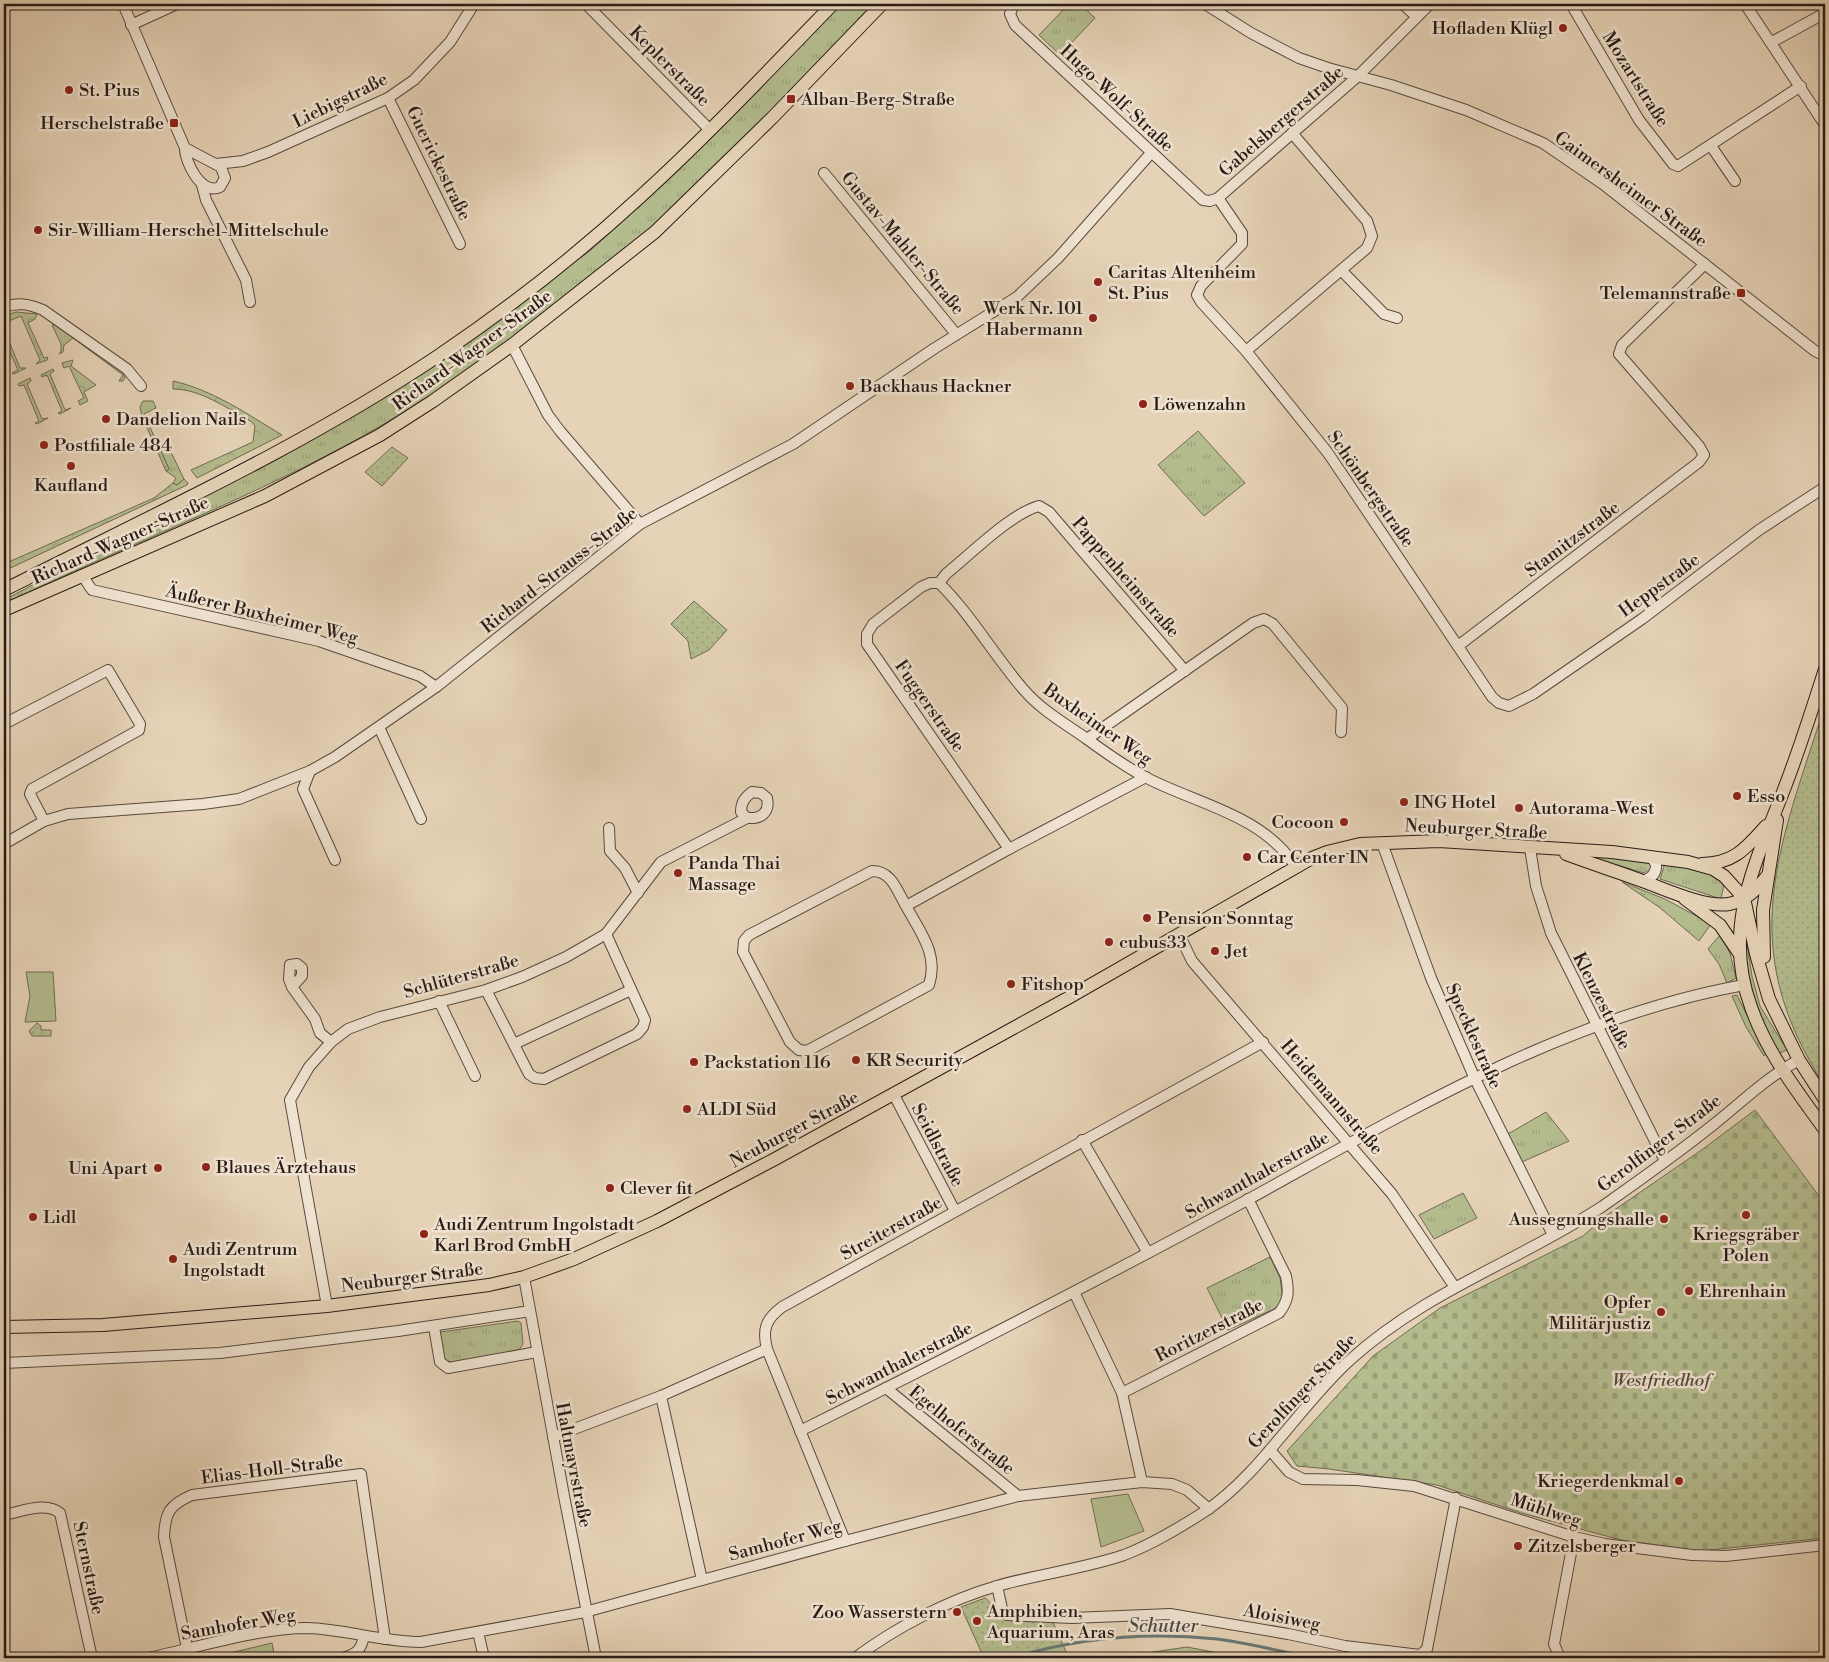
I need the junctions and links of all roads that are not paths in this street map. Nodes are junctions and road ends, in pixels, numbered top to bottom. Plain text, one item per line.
1 (123, 4) edge
2 (177, 4) edge
3 (474, 4) edge
4 (586, 4) edge
5 (832, 4) edge
6 (882, 4) edge
7 (1014, 4) edge
8 (1205, 4) edge
9 (1403, 4) edge
10 (1430, 4) edge
11 (1571, 4) edge
12 (1745, 4) edge
13 (1825, 13) edge
14 (1417, 17) junction
15 (131, 25) junction
16 (1772, 42) junction
17 (1357, 76) junction
18 (1801, 86) junction
19 (388, 98) junction
20 (1825, 125) edge
21 (710, 130) junction
22 (1292, 132) junction
23 (1712, 146) junction
24 (185, 148) junction
25 (1151, 153) junction
26 (243, 161) junction
27 (214, 163) junction
28 (824, 174) dead end
29 (225, 178) junction
30 (1735, 181) dead end
31 (201, 182) junction
32 (218, 188) junction
33 (1218, 198) junction
34 (213, 211) junction
35 (460, 244) dead end
36 (1705, 264) junction
37 (1342, 270) junction
38 (1197, 295) joint
39 (250, 302) dead end
40 (4, 307) edge
41 (1396, 318) dead end
42 (956, 334) junction
43 (512, 345) junction
44 (1246, 351) junction
45 (1825, 356) edge
46 (142, 386) dead end
47 (1825, 487) edge
48 (1039, 506) joint
49 (640, 524) junction
50 (82, 575) junction
51 (939, 583) junction
52 (4, 590) edge
53 (4, 610) edge
54 (1458, 646) junction
55 (1825, 669) edge
56 (1185, 671) junction
57 (436, 687) junction
58 (1509, 706) joint
59 (4, 724) edge
60 (379, 727) junction
61 (1341, 732) dead end
62 (1087, 739) junction
63 (310, 771) junction
64 (1146, 777) junction
65 (1783, 794) junction
66 (747, 818) dead end
67 (421, 819) dead end
68 (44, 821) junction
69 (1770, 822) junction
70 (609, 828) dead end
71 (1382, 843) junction
72 (4, 844) edge
73 (1530, 848) junction
74 (1009, 849) junction
75 (1556, 850) junction
76 (1651, 857) junction
77 (336, 860) dead end
78 (1699, 864) junction
79 (1296, 866) junction
80 (1768, 875) junction
81 (1643, 881) junction
82 (638, 893) junction
83 (1682, 896) junction
84 (1744, 898) junction
85 (906, 906) junction
86 (606, 934) junction
87 (1180, 934) junction
88 (1740, 956) junction
89 (1744, 985) junction
90 (292, 987) dead end
91 (1765, 987) junction
92 (486, 990) junction
93 (631, 990) junction
94 (439, 1001) junction
95 (1597, 1027) junction
96 (331, 1042) junction
97 (1263, 1042) junction
98 (514, 1044) junction
99 (1799, 1060) junction
100 (1782, 1069) junction
101 (475, 1076) dead end
102 (1475, 1079) junction
103 (894, 1094) junction
104 (1825, 1100) edge
105 (1825, 1130) edge
106 (1082, 1140) junction
107 (1350, 1143) junction
108 (1665, 1161) junction
109 (1248, 1200) junction
110 (955, 1211) junction
111 (1553, 1236) junction
112 (1148, 1253) junction
113 (524, 1277) junction
114 (1454, 1286) junction
115 (1074, 1292) junction
116 (327, 1306) junction
117 (530, 1311) junction
118 (4, 1327) edge
119 (434, 1327) junction
120 (767, 1349) junction
121 (537, 1352) junction
122 (4, 1363) edge
123 (886, 1388) junction
124 (1122, 1393) junction
125 (661, 1396) junction
126 (800, 1430) junction
127 (553, 1436) junction
128 (1270, 1450) junction
129 (1142, 1482) junction
130 (1018, 1496) junction
131 (1456, 1498) junction
132 (1209, 1509) junction
133 (4, 1515) edge
134 (1574, 1537) junction
135 (844, 1541) junction
136 (1825, 1545) edge
137 (702, 1580) junction
138 (997, 1586) junction
139 (586, 1612) junction
140 (478, 1632) junction
141 (364, 1636) junction
142 (385, 1639) junction
143 (188, 1654) edge
144 (92, 1658) edge
145 (148, 1658) edge
146 (343, 1658) edge
147 (484, 1658) edge
148 (596, 1658) edge
149 (855, 1658) edge
150 (1560, 1658) edge

1 - 15 street
2 - 15 street
3 - 19 street, Liebigstraße
4 - 21 street, Keplerstraße
5 - 21 main road, Richard-Wagner-Straße
6 - 43 main road, Richard-Wagner-Straße
7 - 25 street, Hugo-Wolf-Straße
8 - 17 street, Gaimersheimer Straße
9 - 14 street
10 - 14 street, Gabelsbergerstraße
11 - 23 street, Mozartstraße
12 - 16 street
13 - 16 street
14 - 17 street, Gabelsbergerstraße
15 - 24 street
16 - 18 street
17 - 22 street, Gabelsbergerstraße
17 - 36 street, Gaimersheimer Straße
18 - 20 street
18 - 23 street
19 - 26 street, Liebigstraße
19 - 35 street, Guerickestraße
21 - 52 main road, Richard-Wagner-Straße
22 - 33 street, Gabelsbergerstraße
22 - 37 street
23 - 30 street
24 - 27 street
24 - 31 street
25 - 33 street, Hugo-Wolf-Straße
25 - 42 street, Richard-Strauss-Straße
26 - 27 street, Liebigstraße
26 - 29 street, Liebigstraße
27 - 29 street
27 - 31 street
28 - 42 street, Gustav-Mahler-Straße
29 - 32 street
31 - 32 street
31 - 34 street
32 - 34 street
33 - 38 street, Gabelsbergerstraße
34 - 39 street
36 - 45 street, Gaimersheimer Straße
36 - 54 street, Stamitzstraße
37 - 41 street
37 - 44 street
38 - 44 street, Schönbergstraße
40 - 46 street
42 - 49 street, Richard-Strauss-Straße
43 - 49 street
43 - 50 main road, Richard-Wagner-Straße
44 - 54 street, Schönbergstraße
47 - 58 street, Heppstraße
48 - 51 street, Fuggerstraße
48 - 56 street, Pappenheimstraße
49 - 57 street, Richard-Strauss-Straße
50 - 53 main road, Richard-Wagner-Straße
50 - 57 street, Äußerer Buxheimer Weg
51 - 62 street, Buxheimer Weg
51 - 74 street, Fuggerstraße
54 - 58 street, Schönbergstraße
55 - 65 main road
56 - 61 street
56 - 62 street
57 - 60 street, Richard-Strauss-Straße
59 - 68 street
60 - 63 street, Richard-Strauss-Straße
60 - 67 street
62 - 64 street, Buxheimer Weg
63 - 68 street, Richard-Strauss-Straße
63 - 77 street
64 - 74 street
64 - 79 street, Buxheimer Weg
65 - 69 main road
65 - 80 main road
66 - 82 street, Schlüterstraße
68 - 72 street, Richard-Strauss-Straße
69 - 78 main road, Neuburger Straße
69 - 84 main road
70 - 82 street
71 - 73 main road, Neuburger Straße
71 - 79 main road, Neuburger Straße
71 - 102 street, Specklestraße
73 - 75 main road, Neuburger Straße
73 - 95 street, Klenzestraße
74 - 85 street
75 - 76 main road, Neuburger Straße
75 - 81 main road, Neuburger Straße
76 - 78 main road, Neuburger Straße
76 - 81 street
78 - 84 main road, Neuburger Straße
79 - 87 main road, Neuburger Straße
80 - 84 main road, Neuburger Straße
80 - 91 main road
81 - 83 main road, Neuburger Straße
82 - 86 street, Schlüterstraße
83 - 84 main road, Neuburger Straße
83 - 88 main road, Neuburger Straße
84 - 88 main road
84 - 91 main road
85 - 85 street
86 - 92 street, Schlüterstraße
86 - 93 street
87 - 97 street, Heidemannstraße
87 - 103 main road, Neuburger Straße
88 - 89 main road
89 - 95 street, Schwanthalerstraße
89 - 100 main road
90 - 96 street
91 - 99 main road
92 - 94 street, Schlüterstraße
92 - 98 street
93 - 98 street
93 - 98 street
94 - 96 street, Schlüterstraße
94 - 101 street
95 - 102 street, Schwanthalerstraße
95 - 108 street, Klenzestraße
96 - 116 street, Schlüterstraße
97 - 106 street, Streiterstraße
97 - 107 street, Heidemannstraße
99 - 100 street, Gerolfinger Straße
99 - 104 main road
100 - 105 main road
100 - 108 street, Gerolfinger Straße
102 - 107 street, Schwanthalerstraße
102 - 111 street, Specklestraße
103 - 110 street, Seidlstraße
103 - 113 main road, Neuburger Straße
106 - 110 street, Streiterstraße
106 - 112 street
107 - 109 street, Schwanthalerstraße
107 - 114 street, Heidemannstraße
108 - 111 street, Gerolfinger Straße
109 - 112 street, Schwanthalerstraße
109 - 124 street, Roritzerstraße
110 - 120 street, Streiterstraße
111 - 114 street, Gerolfinger Straße
112 - 115 street, Schwanthalerstraße
113 - 116 main road, Neuburger Straße
113 - 117 street, Haltmayrstraße
114 - 128 street, Gerolfinger Straße
115 - 123 street, Schwanthalerstraße
115 - 124 street
116 - 118 main road, Neuburger Straße
117 - 119 street
117 - 121 street, Haltmayrstraße
119 - 121 street
119 - 122 street
120 - 125 street
120 - 126 street
121 - 127 street, Haltmayrstraße
123 - 126 street, Schwanthalerstraße
123 - 130 street, Egelhoferstraße
124 - 129 street
125 - 127 street
125 - 137 street
126 - 135 street
127 - 139 street, Haltmayrstraße
128 - 131 street, Mühlweg
128 - 132 street, Gerolfinger Straße
129 - 130 street, Samhofer Weg
129 - 132 street, Samhofer Weg
130 - 135 street, Samhofer Weg
131 - 134 street, Mühlweg
131 - 138 street, Aloisiweg
132 - 138 street, Gerolfinger Straße
133 - 144 street, Sternstraße
134 - 136 street, Mühlweg
134 - 150 street
135 - 137 street, Samhofer Weg
137 - 139 street, Samhofer Weg
138 - 149 street, Gerolfinger Straße
139 - 140 street, Samhofer Weg
139 - 148 street, Haltmayrstraße
140 - 142 street, Samhofer Weg
140 - 147 street
141 - 142 street, Samhofer Weg
141 - 143 street, Samhofer Weg
141 - 146 street
142 - 143 street, Elias-Holl-Straße
143 - 145 street, Samhofer Weg

